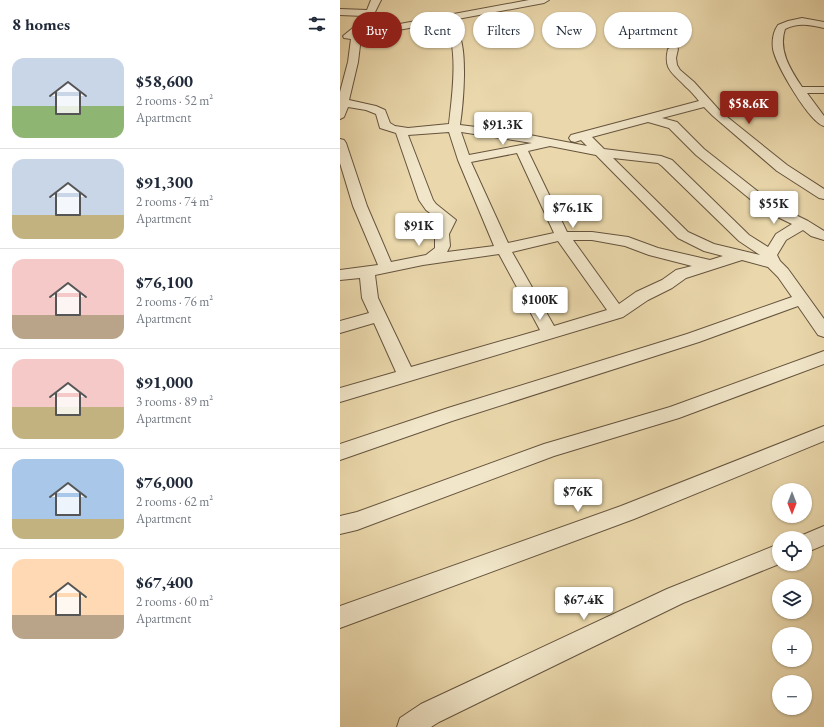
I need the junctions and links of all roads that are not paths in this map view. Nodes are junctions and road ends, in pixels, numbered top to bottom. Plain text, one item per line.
1 (376, 0) edge
2 (544, 0) edge
3 (340, 12) edge
4 (352, 12) edge
5 (370, 12) edge
6 (465, 15) edge
7 (410, 25) edge
8 (824, 25) edge
9 (348, 36) edge
10 (458, 48) edge
11 (673, 49) dead end
12 (340, 62) edge
13 (353, 62) junction
14 (800, 90) junction
15 (824, 90) edge
16 (343, 102) junction
17 (706, 103) junction
18 (457, 104) junction
19 (340, 115) edge
20 (650, 119) junction
21 (824, 122) edge
22 (454, 128) junction
23 (401, 131) junction
24 (480, 131) junction
25 (584, 136) junction
26 (554, 142) junction
27 (340, 143) edge
28 (521, 150) junction
29 (601, 152) junction
30 (464, 160) junction
31 (824, 195) edge
32 (803, 224) junction
33 (562, 236) junction
34 (824, 236) edge
35 (503, 249) junction
36 (740, 256) junction
37 (430, 259) junction
38 (771, 259) junction
39 (712, 265) junction
40 (386, 267) junction
41 (367, 272) junction
42 (340, 275) edge
43 (801, 299) junction
44 (617, 313) junction
45 (378, 316) junction
46 (340, 327) edge
47 (824, 331) edge
48 (550, 333) junction
49 (824, 357) edge
50 (406, 375) junction
51 (340, 395) edge
52 (824, 433) edge
53 (340, 452) edge
54 (340, 525) edge
55 (824, 535) edge
56 (812, 541) edge
57 (772, 557) edge
58 (340, 617) edge
59 (409, 727) edge

1 - 5 street
2 - 6 street
3 - 4 street
7 - 9 street
8 - 14 street
9 - 13 street
10 - 18 street
11 - 17 street
12 - 13 street
13 - 16 street
14 - 15 street
14 - 21 street
16 - 19 street
16 - 23 street
17 - 20 street
17 - 31 street
18 - 22 street
18 - 24 street
20 - 25 street
20 - 32 street
22 - 23 street
22 - 24 street
22 - 30 street
23 - 37 street
24 - 26 street
25 - 26 street
25 - 29 street
26 - 28 street
26 - 29 street
27 - 40 street
28 - 30 street
28 - 33 street
29 - 36 street
29 - 38 street
30 - 35 street
32 - 34 street
32 - 38 street
33 - 35 street
33 - 39 street
33 - 44 street
35 - 37 street
35 - 48 street
36 - 38 street
36 - 39 street
37 - 40 street
38 - 43 street
39 - 44 street
40 - 41 street
41 - 42 street
41 - 45 street
43 - 47 street
43 - 53 street
44 - 48 street
45 - 46 street
45 - 50 street
48 - 50 street
49 - 54 street
50 - 51 street
52 - 58 street
55 - 56 street
57 - 59 street

